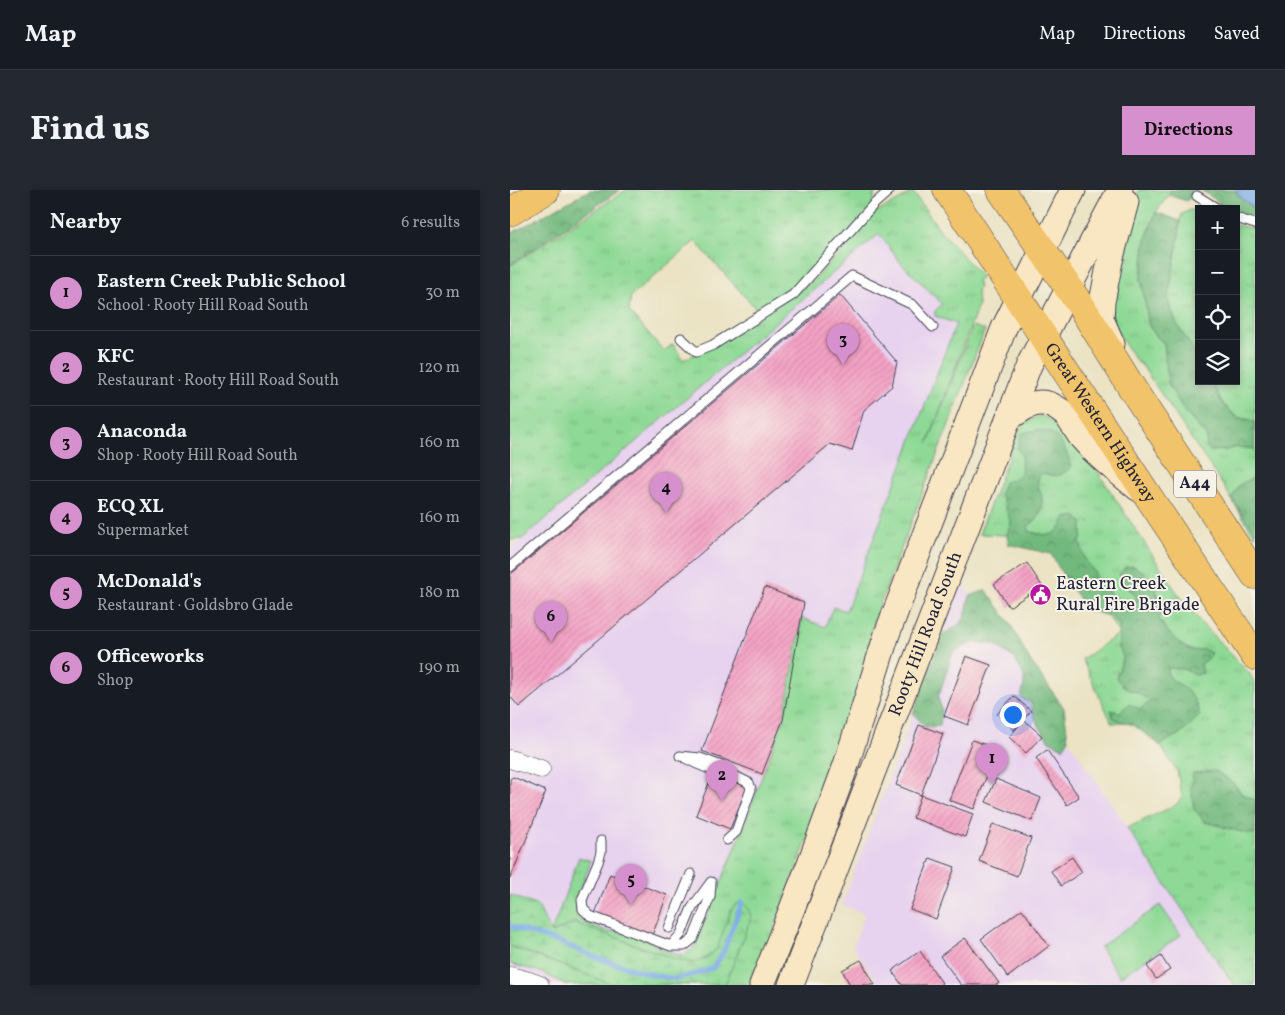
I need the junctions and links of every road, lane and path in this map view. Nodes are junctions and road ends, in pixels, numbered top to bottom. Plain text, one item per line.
1 (546, 190) edge
2 (890, 190) edge
3 (947, 190) edge
4 (1001, 190) edge
5 (1073, 190) edge
6 (1120, 190) edge
7 (1130, 190) edge
8 (1197, 196) dead end
9 (1212, 205) edge
10 (510, 212) edge
11 (1240, 220) edge
12 (1255, 224) edge
13 (1043, 250) junction
14 (1068, 287) junction
15 (1019, 298) junction
16 (933, 327) dead end
17 (1044, 336) junction
18 (681, 338) dead end
19 (1135, 393) junction
20 (1008, 418) junction
21 (1150, 499) junction
22 (510, 567) edge
23 (1255, 575) edge
24 (1255, 656) edge
25 (680, 756) dead end
26 (510, 760) edge
27 (541, 769) dead end
28 (727, 840) dead end
29 (601, 841) dead end
30 (691, 874) dead end
31 (711, 882) dead end
32 (669, 928) dead end
33 (510, 976) edge
34 (540, 985) edge
35 (762, 985) edge
36 (791, 985) edge

1 - 10 highway
2 - 18 lane
3 - 15 highway, Great Western Highway / A44
4 - 13 highway, A44
5 - 13 main road, Rooty Hill Road South
6 - 14 main road, Rooty Hill Road South
7 - 19 main road
8 - 9 lane
11 - 12 lane
13 - 14 highway, A44
13 - 15 main road, Rooty Hill Road South
14 - 17 main road, Rooty Hill Road South
14 - 19 highway, A44
15 - 17 highway, Great Western Highway / A44
15 - 35 main road, Rooty Hill Road South
16 - 22 lane
17 - 20 main road, Rooty Hill Road South
17 - 21 highway, Great Western Highway / A44
19 - 23 highway, A44
20 - 21 main road
20 - 36 main road, Rooty Hill Road South
21 - 24 highway, Great Western Highway / A44
25 - 28 lane
26 - 27 street
29 - 31 lane
30 - 32 lane
33 - 34 street

